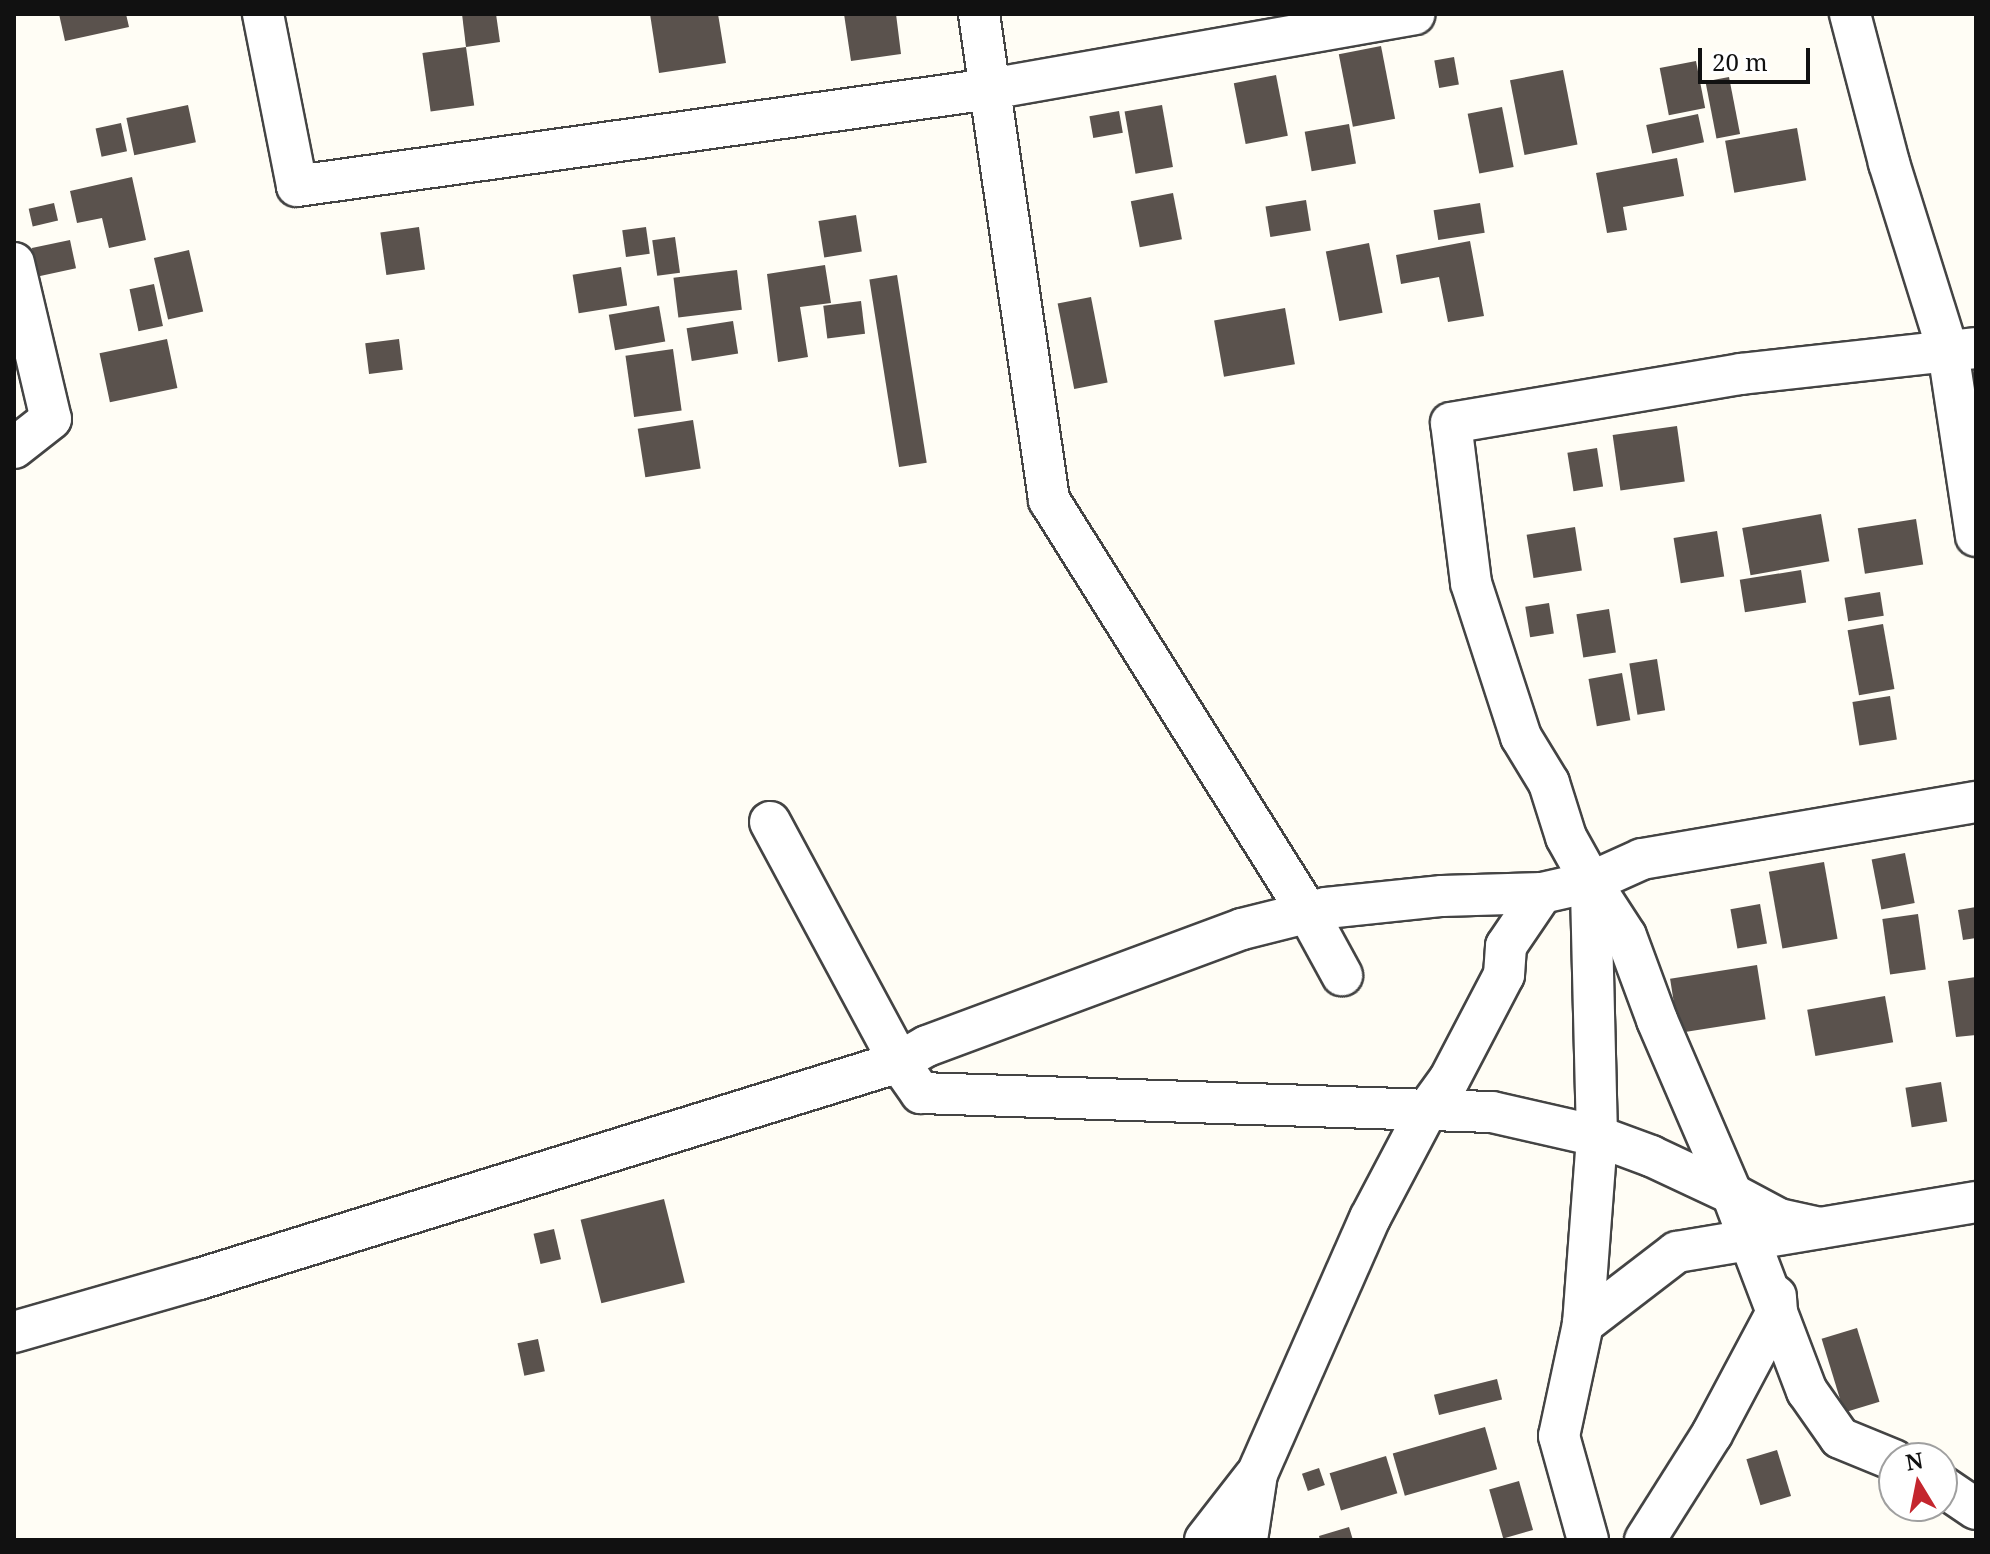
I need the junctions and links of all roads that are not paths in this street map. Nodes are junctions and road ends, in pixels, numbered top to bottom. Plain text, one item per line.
1 (263, 14) edge
2 (979, 14) edge
3 (1414, 14) edge
4 (1850, 14) edge
5 (990, 89) junction
6 (14, 263) edge
7 (1962, 350) edge
8 (14, 448) edge
9 (1976, 536) edge
10 (1976, 802) edge
11 (770, 822) dead end
12 (1591, 882) junction
13 (1542, 893) junction
14 (1308, 913) junction
15 (1342, 975) dead end
16 (899, 1062) junction
17 (1427, 1110) junction
18 (1597, 1136) junction
19 (1732, 1194) junction
20 (1976, 1202) edge
21 (1820, 1228) junction
22 (1750, 1239) junction
23 (1777, 1312) junction
24 (1583, 1324) junction
25 (14, 1332) edge
26 (1878, 1453) edge
27 (1257, 1474) junction
28 (1958, 1497) edge
29 (1976, 1509) edge
30 (1205, 1540) edge
31 (1247, 1540) edge
32 (1588, 1540) edge
33 (1645, 1540) edge

1 - 5 street
2 - 5 street
3 - 5 street
4 - 7 street
5 - 14 street
6 - 8 street
7 - 9 street
7 - 12 street
10 - 12 street
11 - 16 street
12 - 13 street
12 - 18 street
12 - 19 street
13 - 14 street
13 - 17 street
14 - 15 street
14 - 16 street
16 - 17 street
16 - 25 street
17 - 18 street
17 - 27 street
18 - 19 street
18 - 24 street
19 - 21 street
19 - 22 street
20 - 21 street
21 - 22 street
21 - 23 street
22 - 23 street
22 - 24 street
23 - 26 street
23 - 33 street
24 - 32 street
27 - 30 street
27 - 31 street
28 - 29 street

